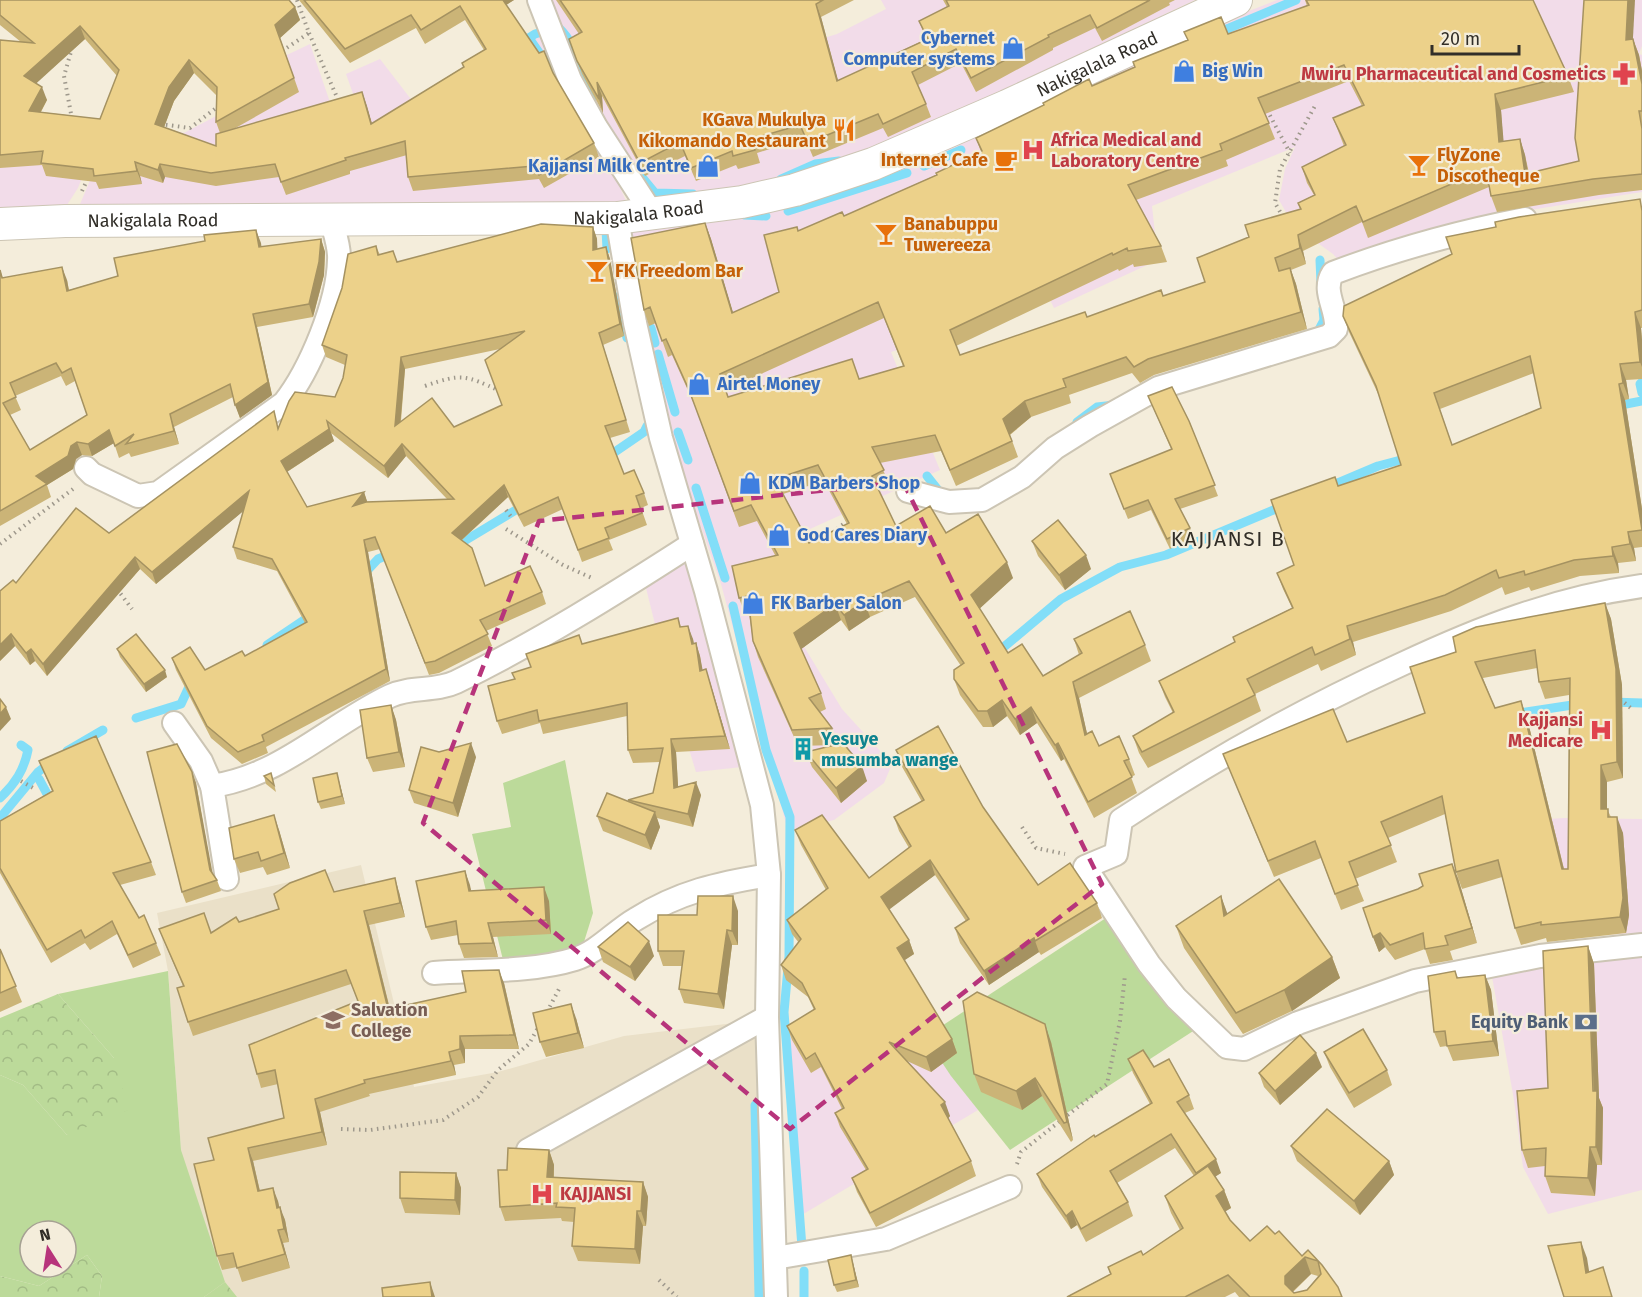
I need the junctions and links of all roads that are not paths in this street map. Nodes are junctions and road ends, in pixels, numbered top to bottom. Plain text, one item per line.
1 (539, 0) edge
2 (1236, 0) edge
3 (653, 215) junction
4 (1543, 216) edge
5 (618, 218) junction
6 (331, 219) junction
7 (0, 224) edge
8 (89, 471) road end
9 (908, 491) dead end
10 (692, 544) junction
11 (1642, 586) edge
12 (174, 723) dead end
13 (212, 786) junction
14 (769, 875) junction
15 (226, 879) dead end
16 (1642, 945) edge
17 (434, 973) dead end
18 (767, 1017) junction
19 (528, 1150) edge
20 (1010, 1186) road end
21 (775, 1258) junction
22 (776, 1297) edge

1 - 3 street
2 - 3 street, Nakigalala Road
3 - 5 street, Nakigalala Road
4 - 9 street
5 - 6 street, Nakigalala Road
5 - 10 street
6 - 7 street, Nakigalala Road
6 - 8 street
10 - 13 street
10 - 14 street
11 - 16 street
12 - 13 street
13 - 15 street
14 - 17 street
14 - 18 street
18 - 19 street
18 - 21 street
20 - 21 street
21 - 22 street

